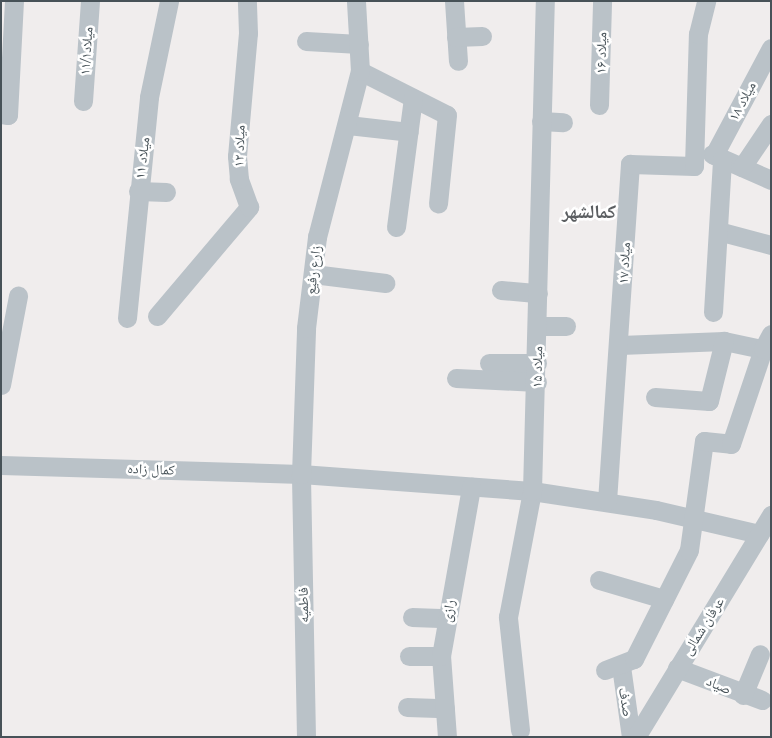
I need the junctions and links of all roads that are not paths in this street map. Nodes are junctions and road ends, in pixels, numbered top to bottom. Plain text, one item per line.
1 (14, 1) edge
2 (90, 1) edge
3 (169, 1) edge
4 (247, 1) edge
5 (356, 1) edge
6 (454, 1) edge
7 (545, 1) edge
8 (602, 1) edge
9 (706, 1) edge
10 (482, 36) dead end
11 (456, 37) junction
12 (306, 41) dead end
13 (359, 44) junction
14 (771, 48) edge
15 (458, 61) dead end
16 (360, 71) junction
17 (414, 98) junction
18 (83, 101) dead end
19 (599, 105) dead end
20 (4, 115) edge
21 (541, 121) junction
22 (564, 122) dead end
23 (348, 124) junction
24 (771, 124) edge
25 (409, 132) junction
26 (694, 146) junction
27 (718, 157) junction
28 (742, 167) junction
29 (771, 180) edge
30 (138, 191) junction
31 (166, 192) dead end
32 (438, 204) dead end
33 (396, 226) dead end
34 (718, 231) junction
35 (771, 246) edge
36 (313, 274) junction
37 (385, 283) dead end
38 (500, 290) dead end
39 (538, 293) junction
40 (18, 296) dead end
41 (712, 312) dead end
42 (157, 316) dead end
43 (126, 318) dead end
44 (538, 326) junction
45 (566, 326) dead end
46 (724, 341) junction
47 (767, 341) edge
48 (620, 345) junction
49 (489, 363) dead end
50 (537, 363) junction
51 (456, 378) dead end
52 (537, 382) junction
53 (1, 385) edge
54 (655, 397) dead end
55 (1, 465) edge
56 (301, 474) junction
57 (471, 487) junction
58 (532, 491) junction
59 (607, 501) junction
60 (771, 515) edge
61 (694, 517) junction
62 (759, 534) junction
63 (599, 580) dead end
64 (664, 599) junction
65 (412, 617) dead end
66 (447, 618) junction
67 (760, 654) dead end
68 (409, 656) dead end
69 (441, 656) junction
70 (678, 668) junction
71 (743, 695) junction
72 (762, 700) dead end
73 (407, 707) dead end
74 (445, 708) junction
75 (520, 730) dead end
76 (637, 736) edge
77 (306, 737) edge
78 (447, 737) edge

1 - 20 street
2 - 18 street, میلاد۱۱/۱
3 - 30 street, میلاد ۱۱
4 - 42 street, میلاد ۱۲
5 - 13 street, زارع رفیع
6 - 11 street
7 - 21 street, میلاد ۱۵
8 - 19 street, میلاد ۱۶
9 - 26 street, میلاد ۱۷
10 - 11 street
11 - 15 street
12 - 13 street
13 - 16 street, زارع رفیع
14 - 27 street, میلاد ۱۸
16 - 17 street
16 - 23 street, زارع رفیع
17 - 25 street
17 - 32 street
21 - 22 street
21 - 39 street, میلاد ۱۵
23 - 25 street
23 - 36 street, زارع رفیع
24 - 28 street
25 - 33 street
26 - 27 street
26 - 48 street, میلاد ۱۷
27 - 28 street
27 - 34 street
28 - 29 street
30 - 31 street
30 - 43 street, میلاد ۱۱
34 - 35 street
34 - 41 street
36 - 37 street
36 - 56 street, زارع رفیع
38 - 39 street
39 - 44 street, میلاد ۱۵
40 - 53 street
44 - 45 street
44 - 50 street, میلاد ۱۵
46 - 47 street
46 - 48 street
46 - 54 street
47 - 61 street
48 - 59 street, میلاد ۱۷
49 - 50 street
50 - 52 street, میلاد ۱۵
51 - 52 street
52 - 58 street, میلاد ۱۵
55 - 56 street, کمال زاده
56 - 57 street, کمال زاده
56 - 77 street, فاطمیه
57 - 58 street, کمال زاده
57 - 66 street, رازی
58 - 59 street, کمال زاده
58 - 75 street, میلاد ۱۵
59 - 61 street, کمال زاده
60 - 62 street, عرفان شمالی
61 - 62 street, کمال زاده
61 - 64 street
62 - 70 street, عرفان شمالی
63 - 64 street
64 - 76 street, صدف
65 - 66 street
66 - 69 street, رازی
67 - 71 street
68 - 69 street
69 - 74 street, رازی
70 - 71 street, صیاد
70 - 76 street, عرفان شمالی
71 - 72 street, صیاد
73 - 74 street
74 - 78 street, رازی

